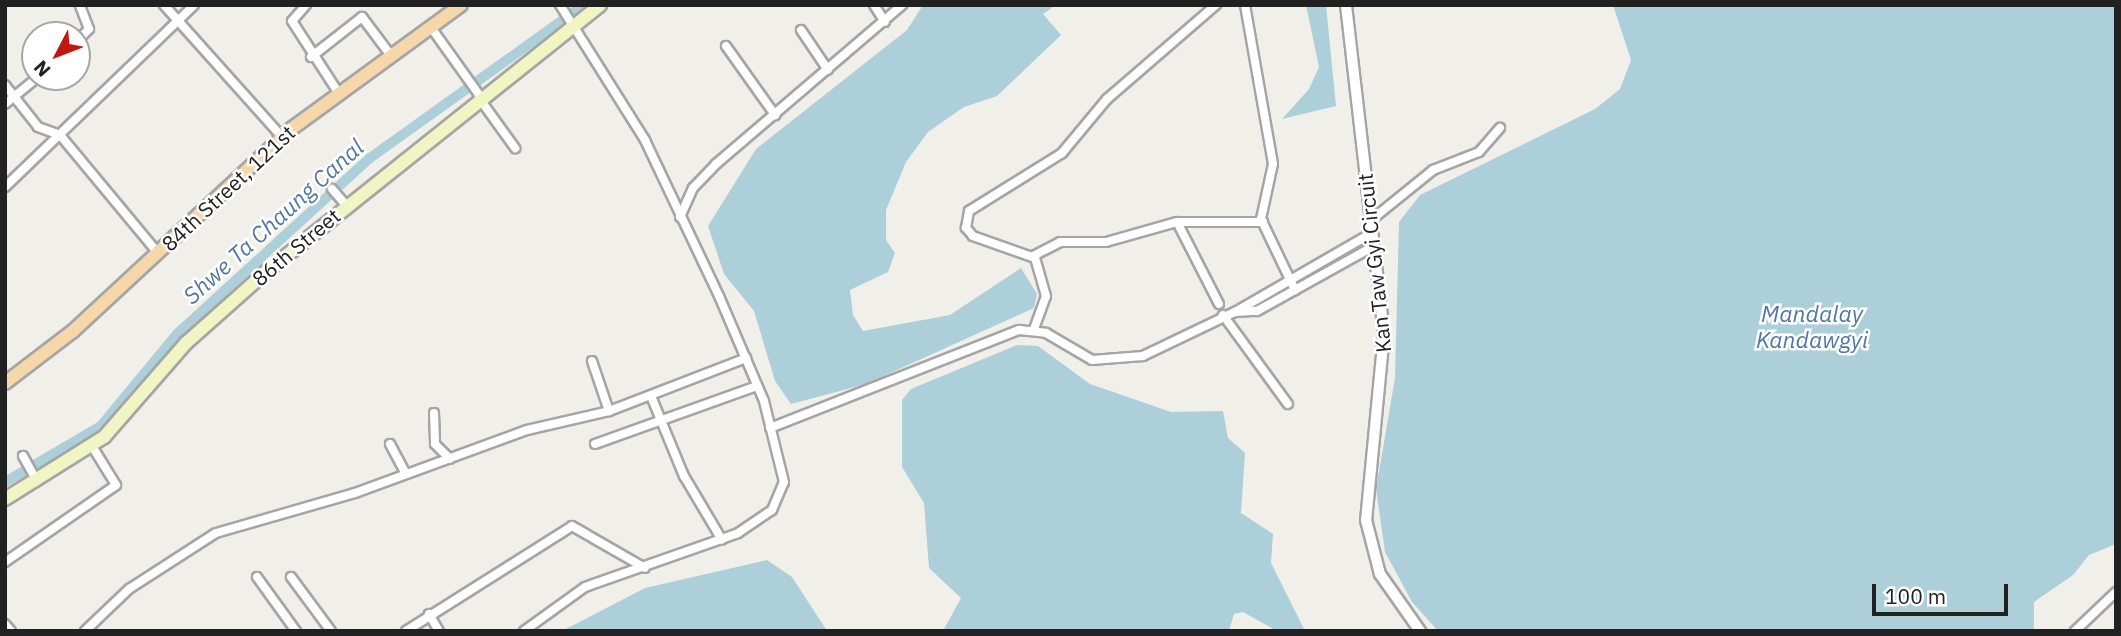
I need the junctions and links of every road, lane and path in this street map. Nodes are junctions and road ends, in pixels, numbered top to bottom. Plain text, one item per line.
1 (164, 5) edge
2 (194, 5) edge
3 (306, 5) edge
4 (461, 5) edge
5 (600, 5) edge
6 (874, 5) edge
7 (902, 5) edge
8 (1216, 5) edge
9 (1245, 5) edge
10 (1346, 5) edge
11 (562, 8) edge
12 (178, 22) junction
13 (573, 22) junction
14 (885, 22) junction
15 (430, 26) junction
16 (801, 30) dead end
17 (726, 46) dead end
18 (390, 53) junction
19 (311, 57) junction
20 (828, 70) junction
21 (5, 85) edge
22 (23, 91) edge
23 (338, 92) junction
24 (478, 95) junction
25 (14, 99) junction
26 (5, 104) edge
27 (775, 115) junction
28 (1500, 128) dead end
29 (60, 135) junction
30 (282, 137) junction
31 (515, 148) dead end
32 (5, 187) edge
33 (680, 217) junction
34 (1370, 221) junction
35 (1177, 222) junction
36 (1263, 222) junction
37 (1372, 233) junction
38 (1374, 246) junction
39 (158, 253) junction
40 (1033, 256) junction
41 (1290, 279) junction
42 (1294, 290) junction
43 (1219, 304) dead end
44 (1235, 312) junction
45 (1223, 315) junction
46 (1034, 329) junction
47 (746, 358) junction
48 (592, 361) dead end
49 (5, 383) edge
50 (757, 386) junction
51 (651, 396) junction
52 (1288, 404) dead end
53 (609, 411) junction
54 (434, 413) dead end
55 (659, 421) junction
56 (770, 428) junction
57 (390, 444) dead end
58 (595, 444) dead end
59 (92, 446) junction
60 (23, 456) dead end
61 (450, 458) junction
62 (33, 473) junction
63 (405, 474) junction
64 (5, 499) edge
65 (722, 540) junction
66 (5, 562) edge
67 (645, 568) junction
68 (257, 577) dead end
69 (291, 577) dead end
70 (2116, 592) edge
71 (429, 614) junction
72 (5, 624) edge
73 (11, 631) edge
74 (85, 631) edge
75 (296, 631) edge
76 (331, 631) edge
77 (405, 631) edge
78 (439, 631) edge
79 (524, 631) edge
80 (1420, 631) edge
81 (2074, 631) edge

1 - 12 street
2 - 12 street
3 - 19 street
4 - 15 main road, 84th Street, 121st
5 - 13 main road, 86th Street
6 - 14 street
7 - 14 street
8 - 40 street
9 - 36 street
10 - 34 street, Kan Taw Gyi Circuit
11 - 13 street
12 - 29 street
12 - 30 street
13 - 24 main road, 86th Street
13 - 33 street
14 - 20 street
15 - 18 main road, 84th Street, 121st
15 - 24 street
16 - 20 street
17 - 27 street
18 - 19 street
18 - 23 main road, 84th Street, 121st
19 - 23 street
20 - 27 street
21 - 25 street
22 - 25 street
23 - 30 main road, 84th Street, 121st
24 - 31 street
24 - 59 main road, 86th Street
25 - 26 street
25 - 29 street
27 - 33 street
28 - 34 street
29 - 32 street
29 - 39 street
30 - 39 main road, 84th Street, 121st
33 - 47 street
34 - 37 street, Kan Taw Gyi Circuit
35 - 36 street
35 - 40 street
35 - 43 street
36 - 41 street
37 - 38 street, Kan Taw Gyi Circuit
37 - 41 street
38 - 42 street
38 - 80 street, Kan Taw Gyi Circuit
39 - 49 main road, 84th Street, 121st
40 - 46 street
41 - 42 street
41 - 44 street
42 - 44 street
44 - 45 street
45 - 46 street
45 - 52 street
46 - 56 street
47 - 50 street
47 - 51 street
48 - 53 street
50 - 55 street
50 - 56 street
51 - 53 street
51 - 55 street
53 - 61 street
54 - 61 street
55 - 58 street
55 - 65 street
56 - 65 street
57 - 63 street
59 - 62 main road, 86th Street
59 - 66 street
60 - 62 street
61 - 63 street
62 - 64 main road, 86th Street
63 - 74 street
65 - 67 street
67 - 71 street
67 - 79 street
68 - 75 street
69 - 76 street
70 - 81 street
71 - 77 street
71 - 78 street
72 - 73 street

